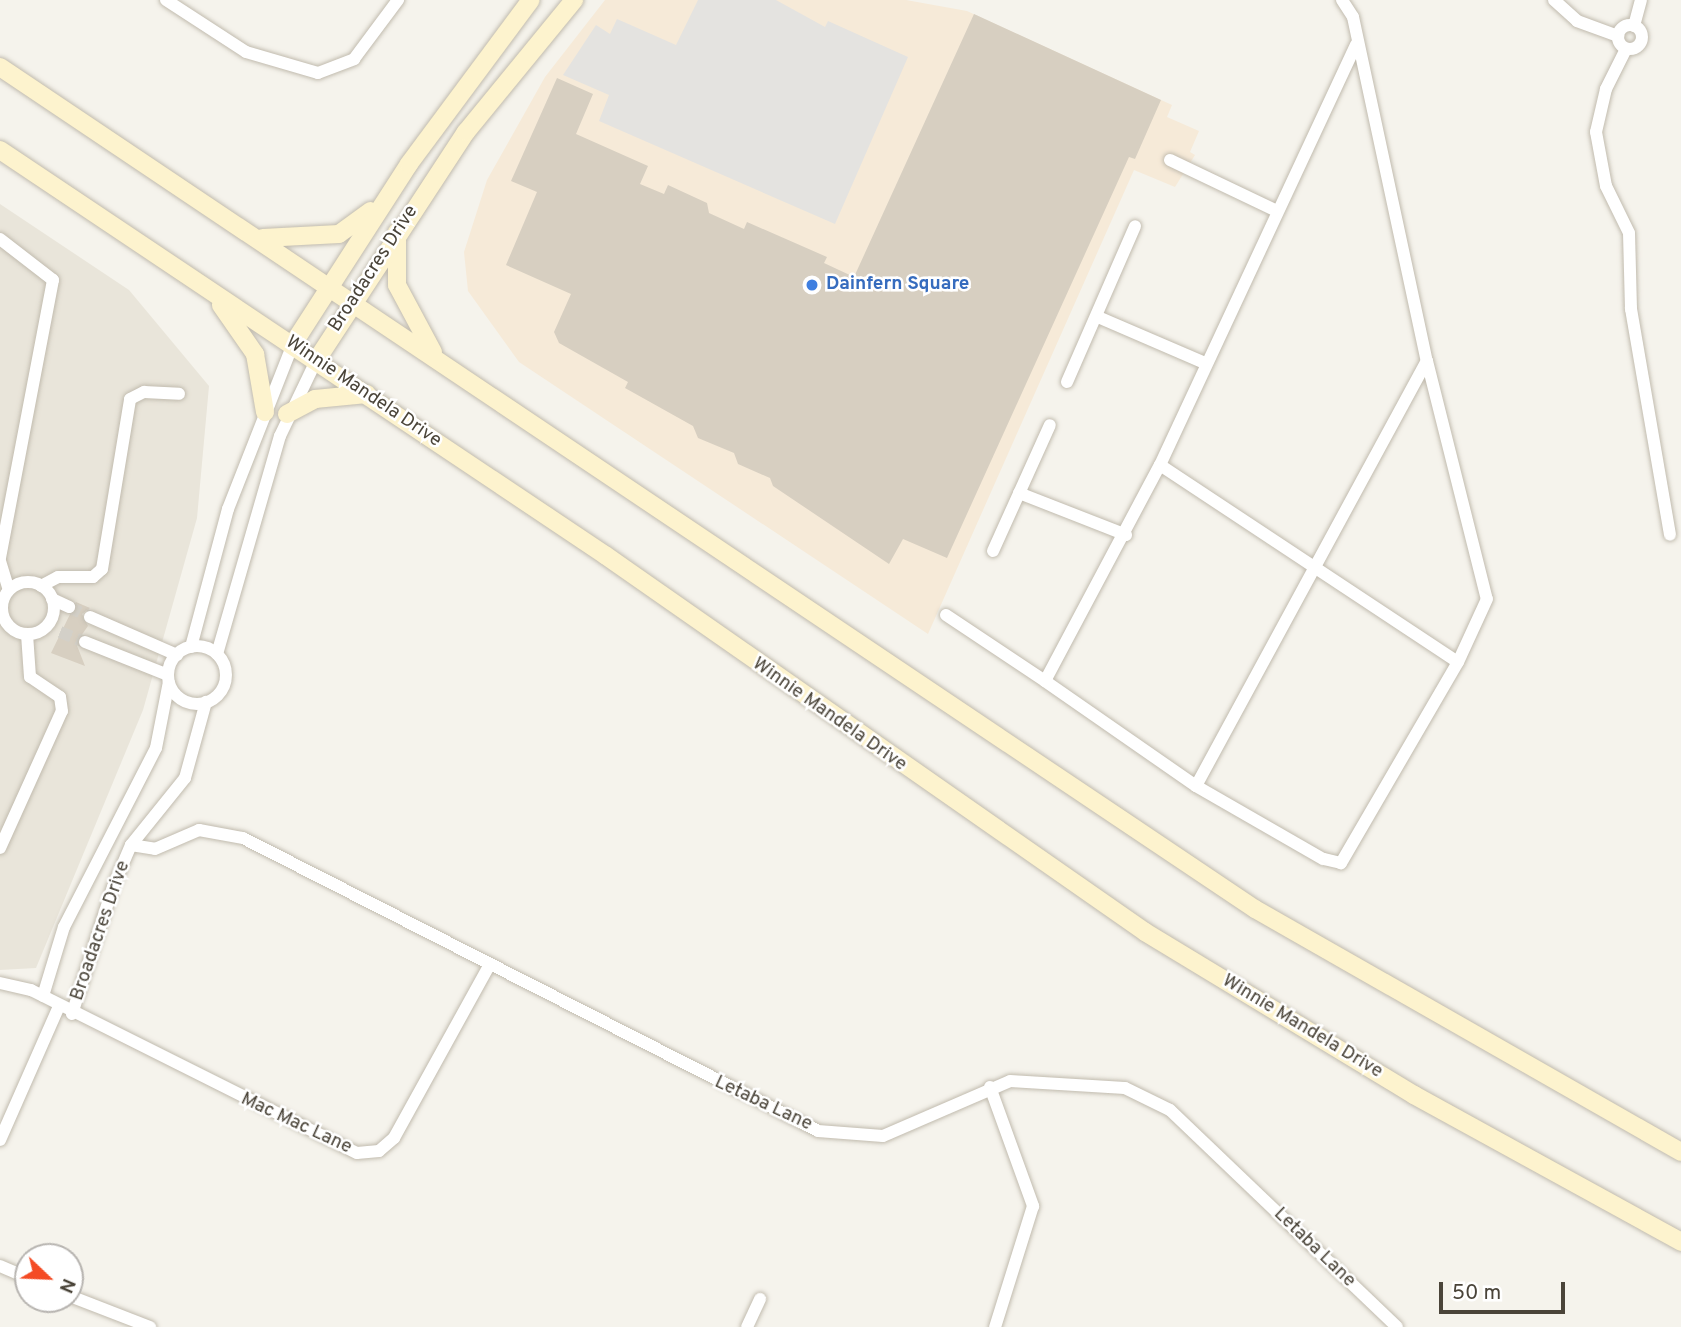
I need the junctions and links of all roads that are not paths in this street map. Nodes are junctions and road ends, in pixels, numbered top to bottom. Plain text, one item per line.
1 (166, 0) edge
2 (398, 0) edge
3 (531, 0) edge
4 (574, 0) edge
5 (1342, 0) edge
6 (1554, 0) edge
7 (1641, 0) edge
8 (1634, 26) junction
9 (1618, 36) junction
10 (1356, 44) junction
11 (1626, 49) junction
12 (0, 67) edge
13 (0, 150) edge
14 (1170, 159) dead end
15 (384, 200) junction
16 (1277, 211) junction
17 (1135, 226) dead end
18 (397, 230) junction
19 (263, 238) junction
20 (0, 239) edge
21 (328, 286) junction
22 (216, 298) junction
23 (350, 301) junction
24 (1098, 317) junction
25 (293, 344) junction
26 (439, 360) junction
27 (316, 361) junction
28 (1427, 361) junction
29 (1205, 363) junction
30 (1068, 382) dead end
31 (179, 394) dead end
32 (367, 394) junction
33 (265, 412) junction
34 (287, 414) junction
35 (1050, 425) dead end
36 (1160, 465) junction
37 (1019, 493) junction
38 (4, 501) edge
39 (1126, 535) junction
40 (1671, 535) dead end
41 (993, 551) dead end
42 (0, 560) edge
43 (1314, 569) junction
44 (41, 586) junction
45 (9, 590) junction
46 (52, 599) junction
47 (68, 607) tunnel mouth
48 (946, 615) dead end
49 (90, 617) tunnel mouth
50 (2, 620) edge
51 (46, 626) junction
52 (60, 632) tunnel mouth
53 (123, 633) junction
54 (27, 634) junction
55 (85, 642) tunnel mouth
56 (191, 647) junction
57 (217, 654) junction
58 (115, 655) junction
59 (177, 655) junction
60 (1458, 662) junction
61 (169, 679) junction
62 (1045, 681) junction
63 (206, 702) junction
64 (1196, 786) junction
65 (131, 845) junction
66 (0, 848) edge
67 (489, 966) junction
68 (0, 983) edge
69 (43, 996) junction
70 (59, 1006) junction
71 (72, 1014) junction
72 (990, 1087) junction
73 (0, 1140) edge
74 (1681, 1152) edge
75 (1681, 1242) edge
76 (760, 1299) dead end
77 (84, 1301) edge
78 (150, 1327) edge
79 (747, 1327) edge
80 (995, 1327) edge
81 (1397, 1327) edge

1 - 2 street
3 - 15 main road, Broadacres Drive
4 - 18 main road, Broadacres Drive
5 - 10 street
6 - 9 street
7 - 8 street
8 - 9 street
8 - 11 street
9 - 11 street
10 - 16 street
10 - 28 street
11 - 40 street
12 - 19 main road
13 - 22 main road, Winnie Mandela Drive
14 - 16 street
15 - 19 main road
15 - 21 main road, Broadacres Drive
16 - 29 street
17 - 24 street
18 - 23 main road, Broadacres Drive
18 - 26 main road
19 - 21 main road
20 - 38 street
21 - 23 main road
21 - 25 main road, Broadacres Drive
22 - 25 main road, Winnie Mandela Drive
22 - 33 main road
23 - 26 main road
23 - 27 main road, Broadacres Drive
24 - 29 street
24 - 30 street
25 - 27 main road, Winnie Mandela Drive
25 - 33 street, Broadacres Drive
26 - 74 main road
27 - 32 main road, Winnie Mandela Drive
27 - 34 street, Broadacres Drive
28 - 43 street
28 - 60 street
29 - 36 street
31 - 44 street
32 - 34 main road
32 - 75 main road, Winnie Mandela Drive
33 - 56 street, Broadacres Drive
34 - 57 street, Broadacres Drive
35 - 37 street
36 - 39 street
36 - 43 street
37 - 39 street
37 - 41 street
38 - 42 street
39 - 62 street
42 - 45 street
43 - 60 street
43 - 64 street
44 - 45 street
44 - 46 street
45 - 50 street
46 - 47 street
46 - 51 street
48 - 62 street
49 - 53 street
50 - 54 street
51 - 52 street
51 - 54 street
53 - 58 street
53 - 59 street
54 - 66 street
55 - 58 street
56 - 57 street
56 - 59 street
57 - 63 street
58 - 61 street
59 - 61 street
60 - 64 street
61 - 63 street
61 - 69 street, Broadacres Drive
62 - 64 street
63 - 65 street, Broadacres Drive
65 - 67 street, Letaba Lane
65 - 71 street, Broadacres Drive
67 - 71 street, Mac Mac Lane
67 - 72 street, Letaba Lane
68 - 69 street, Mac Mac Lane
69 - 70 street, Mac Mac Lane
70 - 71 street, Mac Mac Lane
70 - 73 street, Broadacres Drive
72 - 80 street
72 - 81 street, Letaba Lane
76 - 79 street
77 - 78 street

